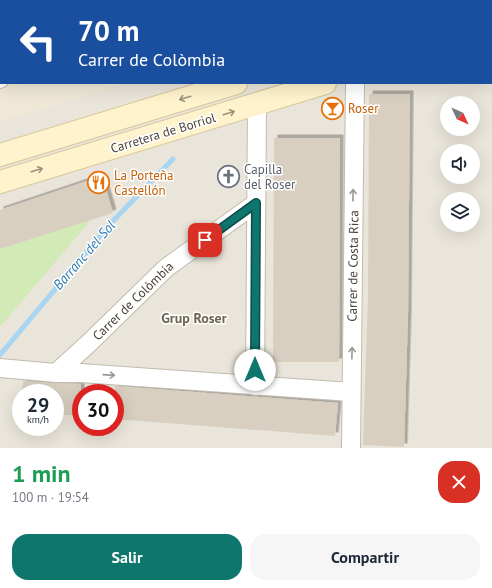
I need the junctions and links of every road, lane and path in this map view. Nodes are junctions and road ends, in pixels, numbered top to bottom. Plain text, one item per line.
1 (233, 84) edge
2 (322, 84) edge
3 (354, 84) edge
4 (257, 104) junction
5 (0, 155) edge
6 (0, 182) edge
7 (256, 203) junction
8 (88, 344) junction
9 (1, 368) edge
10 (56, 373) junction
11 (80, 373) junction
12 (255, 386) junction
13 (351, 392) junction
14 (351, 448) edge

1 -> 5 main road, Carretera de Borriol
2 - 4 main road, Carretera de Borriol
13 -> 3 street, Carrer de Costa Rica
6 -> 4 main road, Carretera de Borriol
4 - 7 street
7 - 8 street, Carrer de Colòmbia
7 - 12 street
8 - 10 street, Carrer de Colòmbia
8 - 11 street, Carrer de Colòmbia
9 - 10 street
10 - 11 street
11 -> 12 street
12 - 13 street
13 - 14 street, Carrer de Costa Rica

